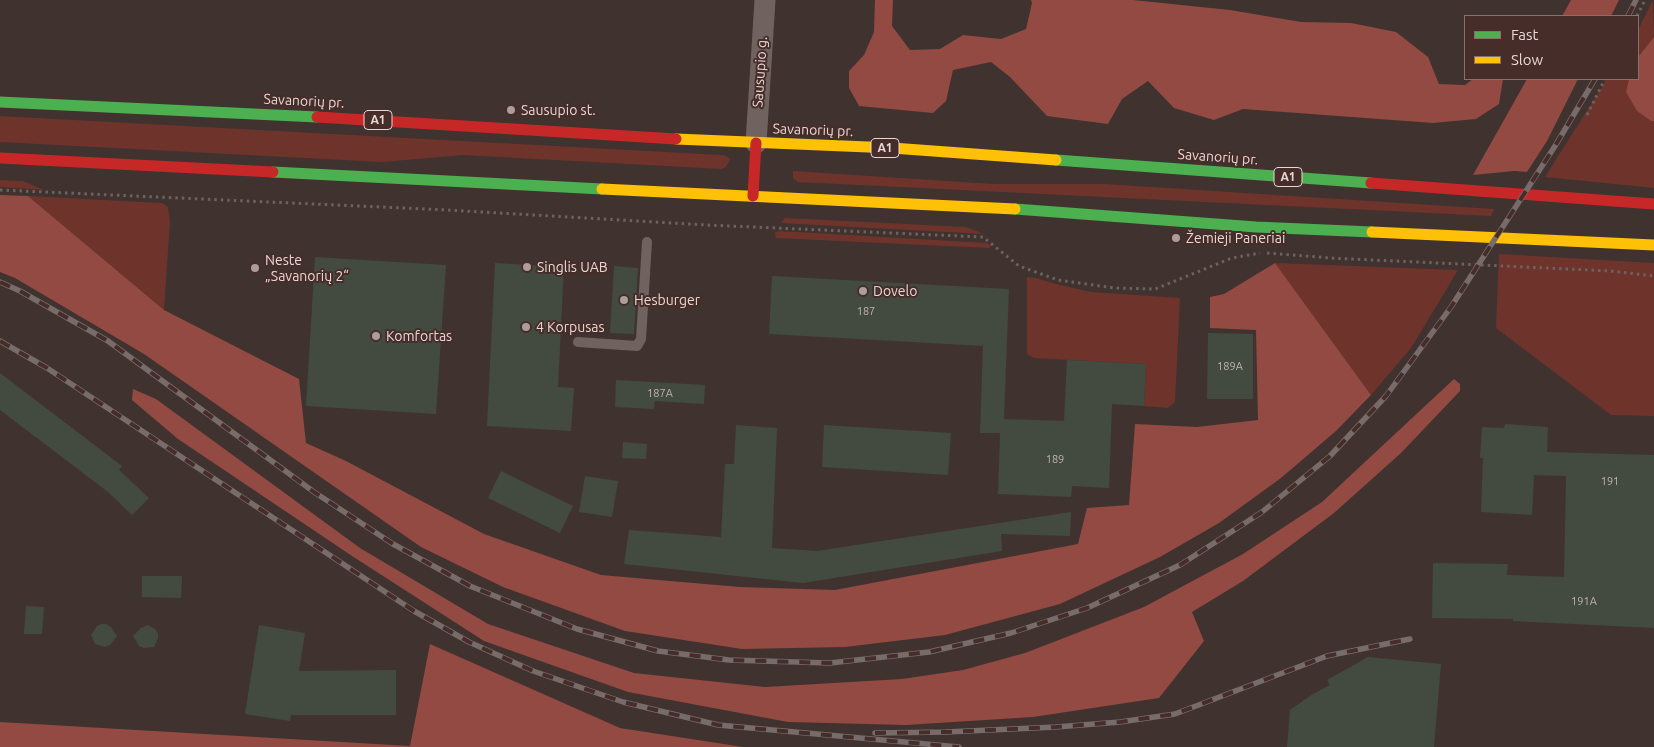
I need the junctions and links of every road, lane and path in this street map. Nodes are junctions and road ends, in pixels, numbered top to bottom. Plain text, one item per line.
1 (765, 0) edge
2 (1645, 0) edge
3 (1638, 15) edge
4 (1604, 80) edge
5 (0, 102) edge
6 (1587, 115) dead end
7 (756, 143) junction
8 (0, 158) edge
9 (0, 190) edge
10 (753, 196) junction
11 (1654, 204) edge
12 (647, 242) dead end
13 (1654, 245) edge
14 (1654, 276) edge
15 (578, 342) dead end

1 - 7 street, Sausupio g.
2 - 3 path
4 - 6 path
5 - 7 highway, Savanorių pr. / A1
7 - 10 highway
7 - 11 highway, Savanorių pr. / A1
8 - 10 highway
9 - 14 path
10 - 13 highway
12 - 15 lane

